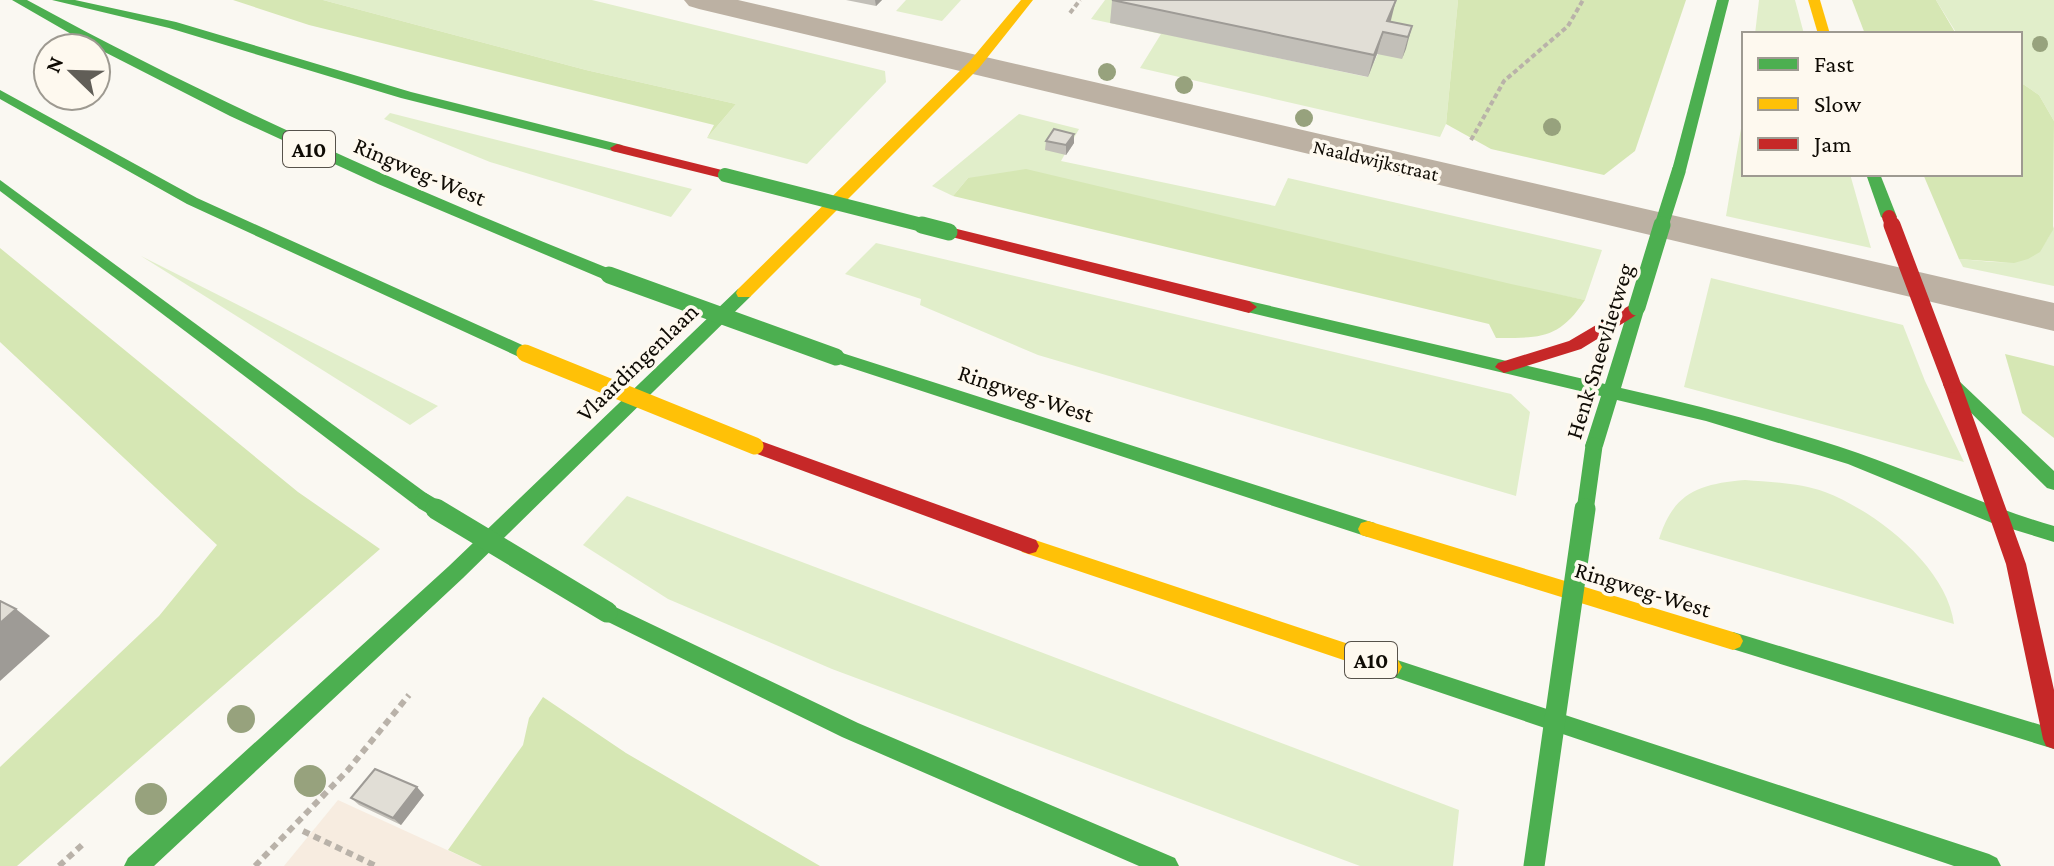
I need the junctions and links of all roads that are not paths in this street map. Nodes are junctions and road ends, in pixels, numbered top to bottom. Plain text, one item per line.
1 (18, 0) edge
2 (58, 0) edge
3 (699, 0) edge
4 (1027, 0) edge
5 (1723, 0) edge
6 (1814, 0) edge
7 (1823, 32) edge
8 (974, 65) junction
9 (0, 94) edge
10 (1874, 176) edge
11 (0, 184) edge
12 (1637, 307) junction
13 (2054, 317) edge
14 (1502, 367) junction
15 (1952, 384) junction
16 (1608, 391) junction
17 (2054, 483) edge
18 (1999, 518) junction
19 (2054, 534) edge
20 (2054, 739) edge
21 (270, 748) junction
22 (202, 831) dead end
23 (136, 866) edge
24 (1167, 866) edge
25 (1534, 866) edge
26 (1989, 866) edge

1 - 20 main road, Ringweg-West / A10, bridge
2 - 14 main road, bridge
3 - 8 street, Naaldwijkstraat
4 - 8 main road, Vlaardingenlaan
5 - 12 main road, Henk Sneevlietweg, bridge
6 - 7 main road
8 - 13 street, Naaldwijkstraat
8 - 21 main road, Vlaardingenlaan
9 - 26 main road, A10, bridge
10 - 15 main road, bridge
11 - 24 main road, bridge
12 - 14 main road
12 - 16 main road, Henk Sneevlietweg
14 - 16 main road
15 - 17 main road
15 - 18 main road
16 - 18 main road
16 - 25 main road, Henk Sneevlietweg, bridge
18 - 19 main road
18 - 20 main road
21 - 22 main road, Vlaardingenlaan
21 - 23 main road, Vlaardingenlaan

